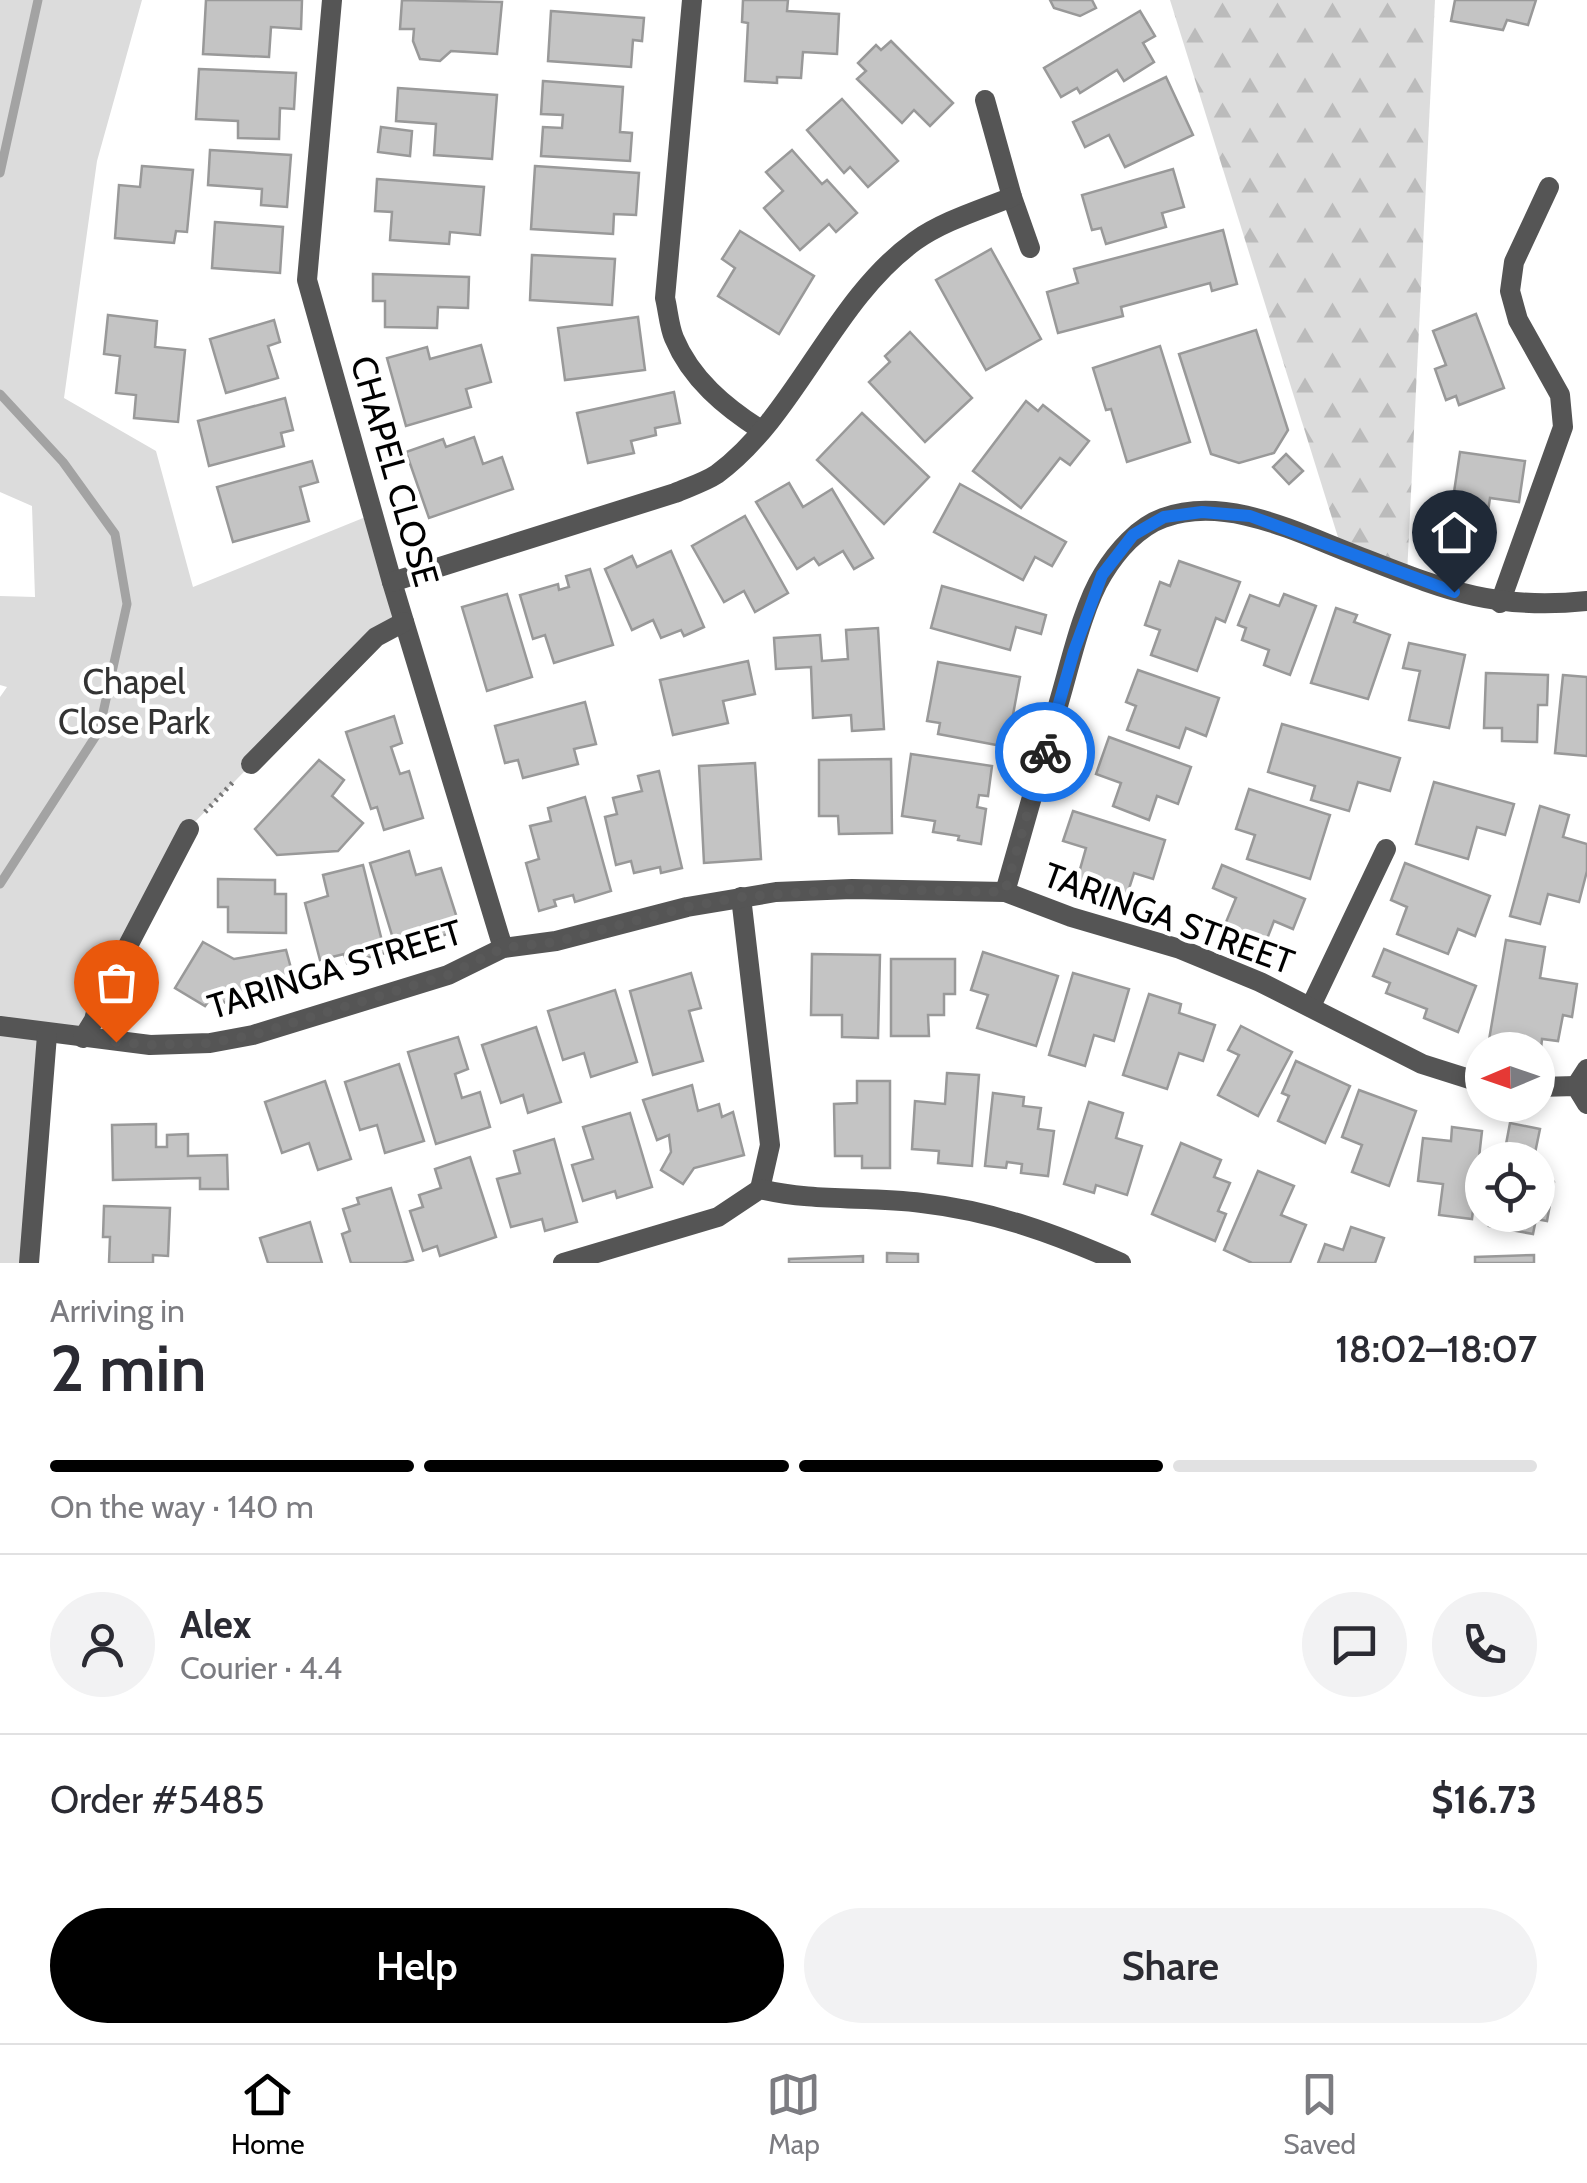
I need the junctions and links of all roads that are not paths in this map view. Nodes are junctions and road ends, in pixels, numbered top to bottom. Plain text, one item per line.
1 (332, 0) edge
2 (692, 0) edge
3 (985, 100) dead end
4 (1549, 187) dead end
5 (1012, 198) junction
6 (1030, 248) dead end
7 (761, 430) junction
8 (392, 582) junction
9 (1587, 601) edge
10 (1500, 603) junction
11 (404, 622) junction
12 (251, 764) road end
13 (189, 828) road end
14 (1386, 849) dead end
15 (1005, 892) junction
16 (741, 897) junction
17 (503, 948) junction
18 (1311, 1006) junction
19 (0, 1026) edge
20 (47, 1035) junction
21 (82, 1038) junction
22 (1465, 1078) edge
23 (1555, 1086) edge
24 (1583, 1086) edge
25 (760, 1190) junction
26 (29, 1263) edge
27 (563, 1263) edge
28 (1121, 1263) edge

1 - 8 street, CHAPEL CLOSE
2 - 7 street
3 - 5 street
4 - 10 street
5 - 6 street
5 - 7 street
7 - 8 street
8 - 11 street, CHAPEL CLOSE
9 - 10 street
10 - 15 street
11 - 12 street
11 - 17 street, CHAPEL CLOSE
13 - 21 street
14 - 18 street
15 - 16 street, TARINGA STREET
15 - 18 street, TARINGA STREET
16 - 17 street, TARINGA STREET
16 - 25 street
17 - 21 street, TARINGA STREET
18 - 22 street, TARINGA STREET
19 - 20 street, TARINGA STREET
20 - 21 street, TARINGA STREET
20 - 26 street
23 - 24 street
25 - 27 street
25 - 28 street

